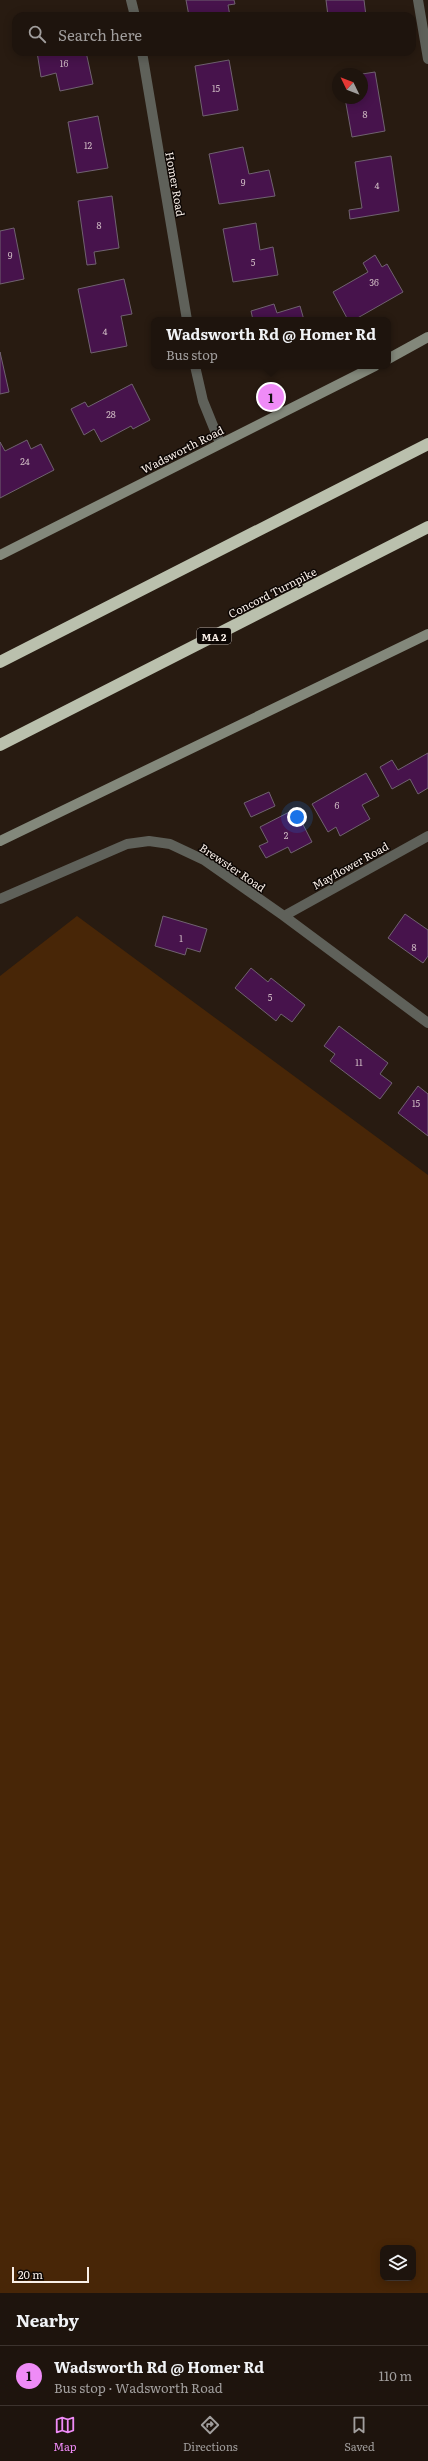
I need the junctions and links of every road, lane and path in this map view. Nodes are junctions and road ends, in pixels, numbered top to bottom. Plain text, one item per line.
1 (131, 0) edge
2 (418, 0) edge
3 (134, 12) edge
4 (143, 56) edge
5 (428, 59) edge
6 (186, 317) edge
7 (428, 337) edge
8 (391, 357) edge
9 (196, 369) edge
10 (369, 369) edge
11 (220, 443) junction
12 (428, 444) edge
13 (428, 527) edge
14 (0, 555) edge
15 (428, 634) edge
16 (44, 640) junction
17 (0, 655) edge
18 (0, 662) edge
19 (0, 745) edge
20 (428, 836) edge
21 (0, 841) edge
22 (0, 899) edge
23 (284, 916) junction
24 (428, 1022) edge

1 - 3 street
2 - 5 street
4 - 6 street, Homer Road
7 - 8 main road
9 - 11 street
10 - 11 main road, Wadsworth Road
11 - 14 main road, Wadsworth Road
12 - 16 highway
13 - 19 highway, Concord Turnpike / MA 2
15 - 21 main road
16 - 17 highway
16 - 18 highway
20 - 23 street, Mayflower Road
22 - 23 street, Brewster Road
23 - 24 street, Brewster Road

